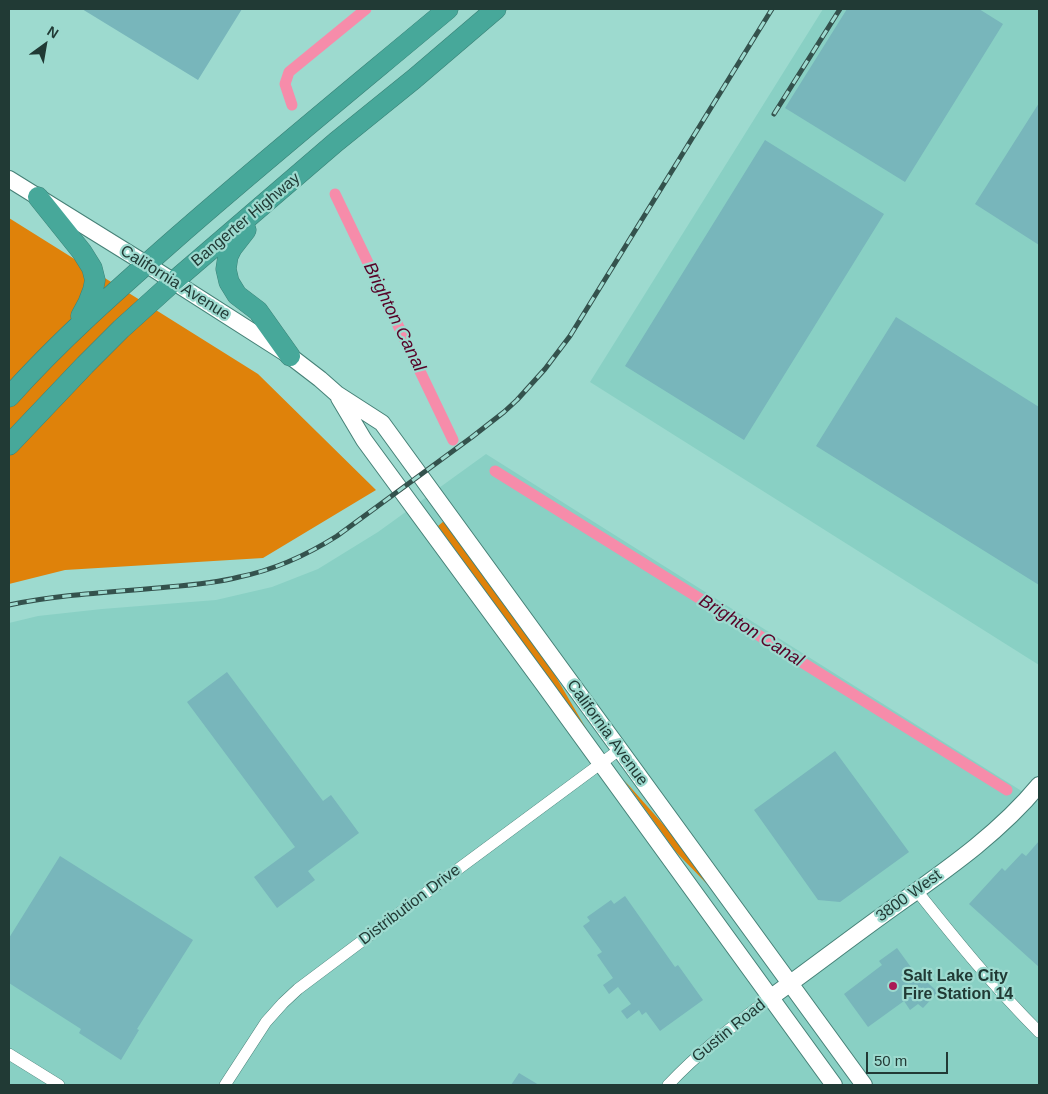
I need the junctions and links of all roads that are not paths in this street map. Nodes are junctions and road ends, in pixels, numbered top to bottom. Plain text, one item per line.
1 (448, 9) edge
2 (496, 9) edge
3 (9, 179) edge
4 (38, 197) junction
5 (259, 209) junction
6 (146, 264) junction
7 (173, 282) junction
8 (74, 329) junction
9 (290, 356) junction
10 (337, 394) junction
11 (9, 397) edge
12 (9, 445) edge
13 (619, 750) junction
14 (601, 764) junction
15 (1039, 786) edge
16 (917, 891) junction
17 (790, 983) junction
18 (770, 998) junction
19 (1039, 1032) edge
20 (9, 1054) edge
21 (59, 1085) edge
22 (225, 1085) edge
23 (668, 1085) edge
24 (834, 1085) edge
25 (864, 1085) edge

1 - 6 highway, Bangerter Highway
2 - 5 highway, Bangerter Highway
3 - 4 main road, California Avenue
4 - 6 main road, California Avenue
4 - 8 highway
5 - 7 highway, Bangerter Highway
5 - 9 highway
6 - 7 main road, California Avenue
6 - 8 highway, Bangerter Highway
7 - 9 main road, California Avenue
7 - 12 highway, Bangerter Highway
8 - 11 highway, Bangerter Highway
9 - 10 main road, California Avenue
10 - 13 main road, California Avenue
10 - 14 main road, California Avenue
13 - 14 street, Distribution Drive
13 - 17 main road, California Avenue
14 - 18 main road, California Avenue
14 - 22 street, Distribution Drive
15 - 16 main road, 3800 West
16 - 17 main road, 3800 West
16 - 19 street
17 - 18 main road, 3800 West
17 - 25 main road, California Avenue
18 - 23 street, Gustin Road
18 - 24 main road, California Avenue
20 - 21 street

